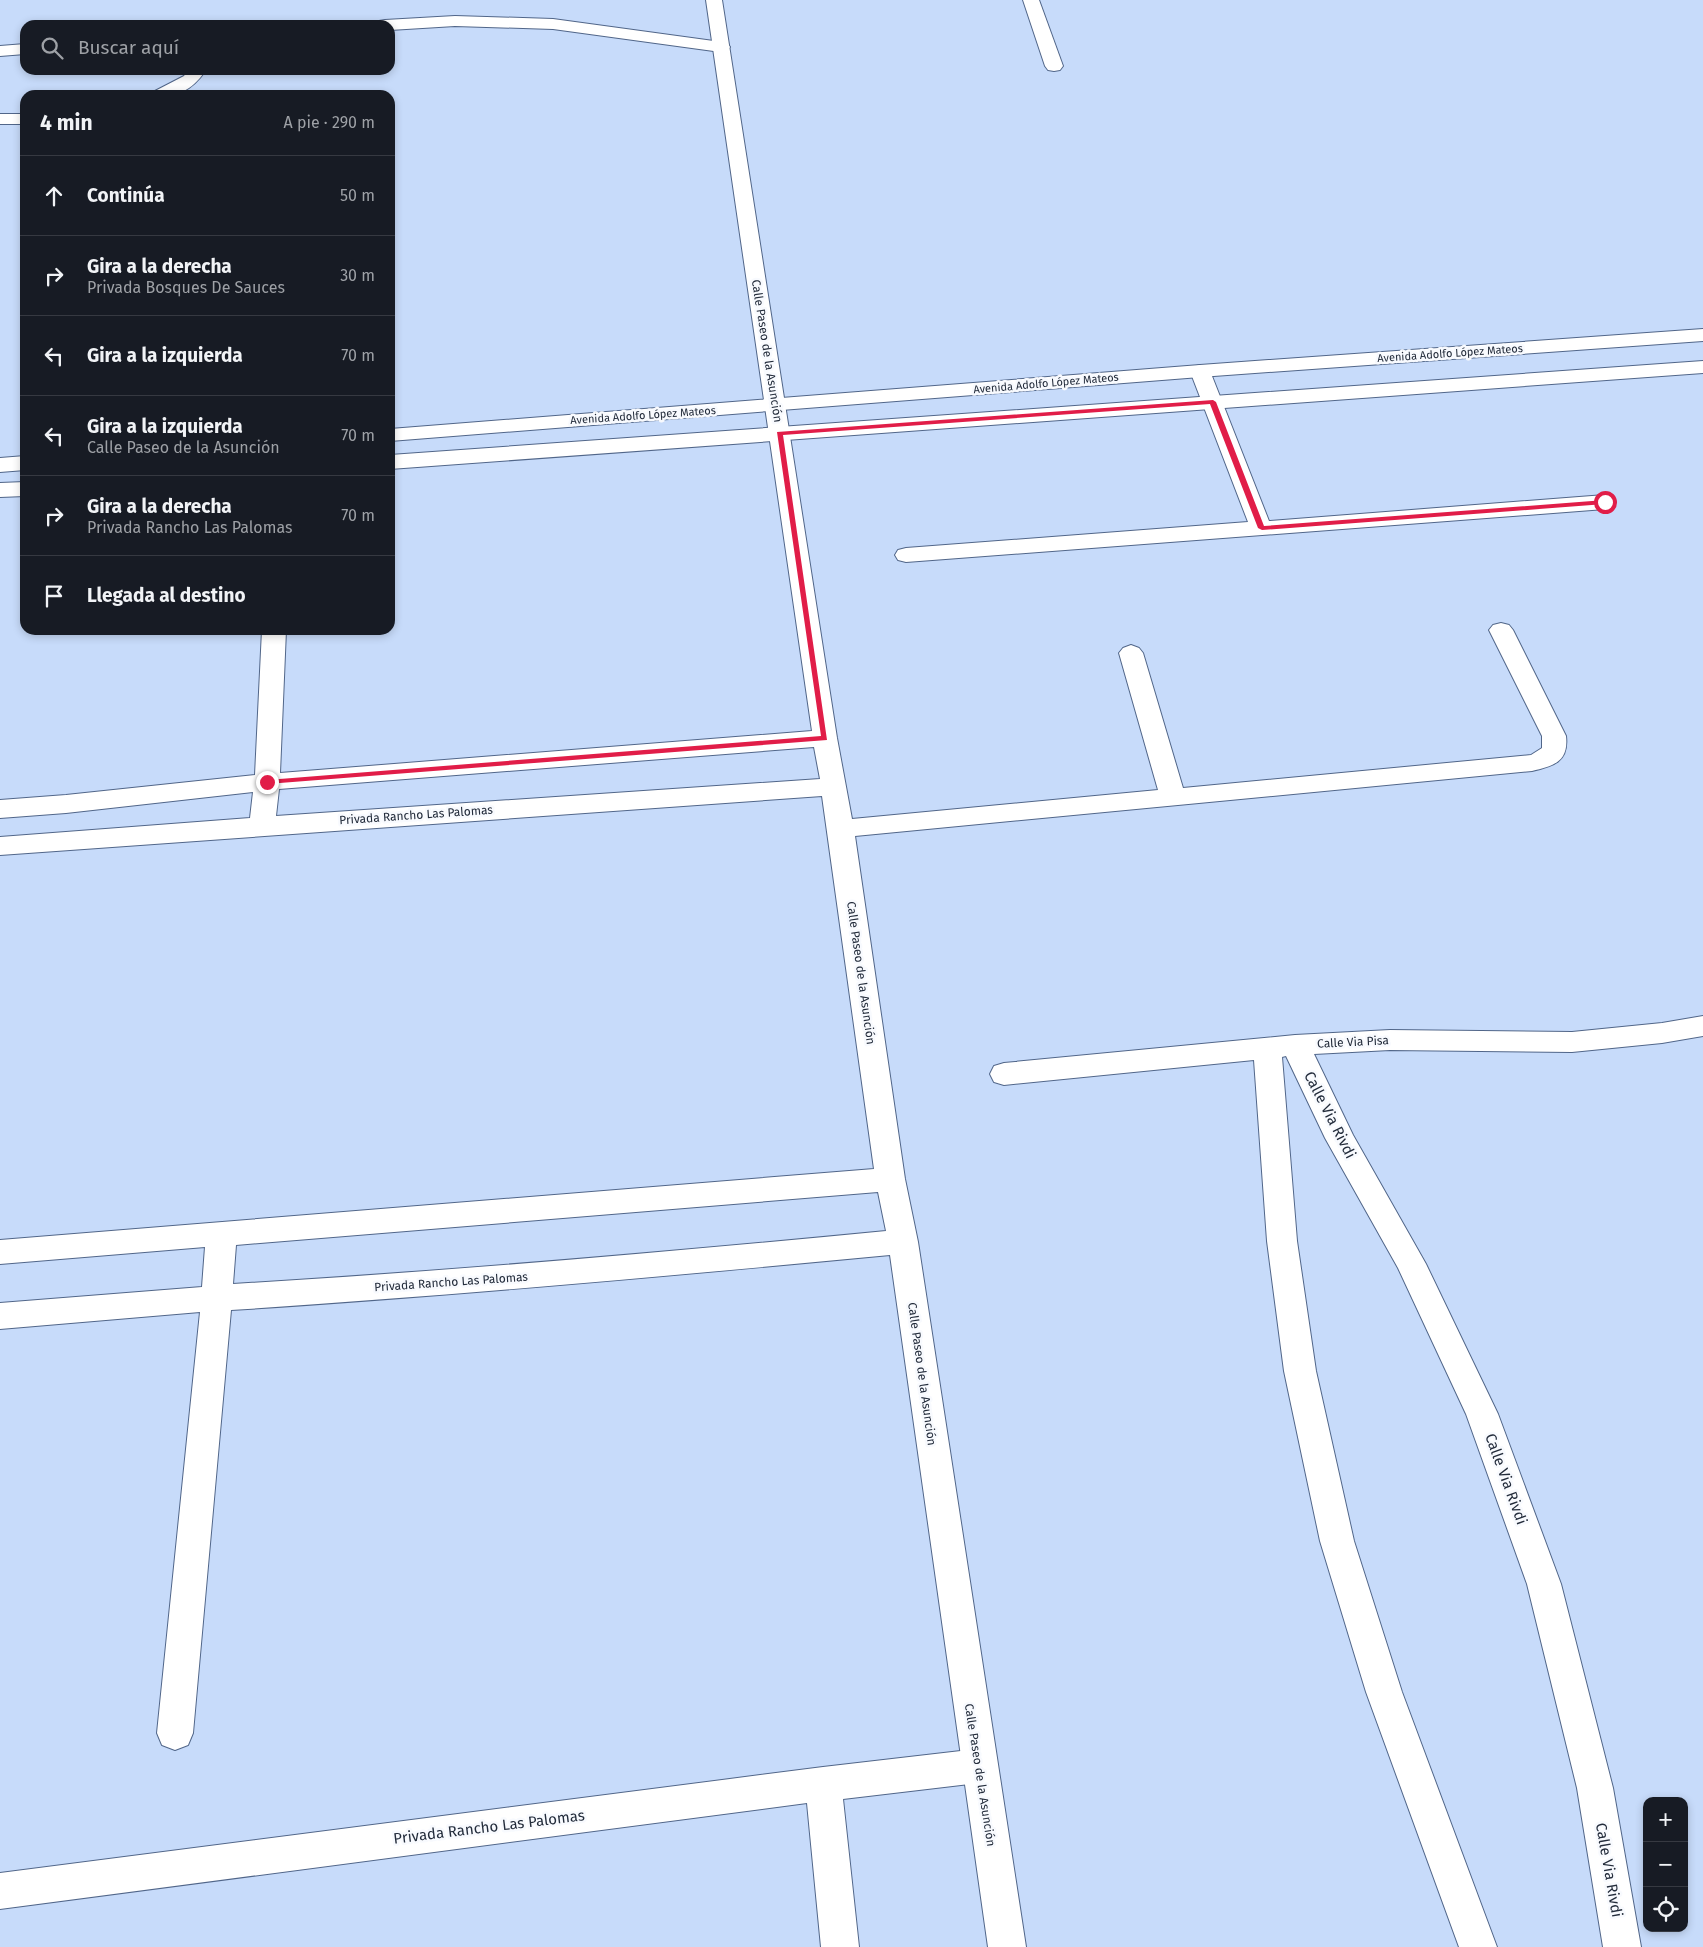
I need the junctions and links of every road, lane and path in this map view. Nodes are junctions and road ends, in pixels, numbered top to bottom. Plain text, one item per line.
1 (714, 0) edge
2 (1031, 0) edge
3 (395, 24) edge
4 (721, 47) junction
5 (20, 50) edge
6 (0, 51) edge
7 (1054, 66) dead end
8 (194, 75) edge
9 (171, 90) edge
10 (0, 119) edge
11 (20, 119) edge
12 (1703, 335) edge
13 (1703, 367) edge
14 (1200, 371) junction
15 (1213, 402) junction
16 (775, 405) junction
17 (780, 433) junction
18 (395, 435) edge
19 (395, 462) edge
20 (20, 463) edge
21 (0, 465) edge
22 (20, 489) edge
23 (0, 490) edge
24 (1605, 502) dead end
25 (1262, 528) junction
26 (906, 555) dead end
27 (1501, 630) dead end
28 (274, 635) edge
29 (1131, 653) dead end
30 (825, 738) junction
31 (267, 782) junction
32 (833, 787) junction
33 (1173, 798) junction
34 (0, 809) edge
35 (262, 826) junction
36 (841, 829) junction
37 (0, 846) edge
38 (1703, 1026) edge
39 (1281, 1047) junction
40 (1004, 1074) dead end
41 (890, 1179) junction
42 (221, 1234) junction
43 (903, 1242) junction
44 (0, 1252) edge
45 (217, 1298) junction
46 (0, 1316) edge
47 (175, 1732) dead end
48 (978, 1766) junction
49 (823, 1784) junction
50 (0, 1891) edge
51 (840, 1947) edge
52 (1007, 1947) edge
53 (1478, 1947) edge
54 (1622, 1947) edge

1 - 4 street, Calle Paseo de la Asunción
2 - 7 street
3 - 4 street
4 - 16 street, Calle Paseo de la Asunción
5 - 6 street
8 - 9 street
10 - 11 street
12 - 14 street, Avenida Adolfo López Mateos
13 - 15 street
14 - 15 street
14 - 16 street, Avenida Adolfo López Mateos
15 - 17 street
15 - 25 street
16 - 17 street, Calle Paseo de la Asunción
16 - 18 street, Avenida Adolfo López Mateos
17 - 19 street
17 - 30 street, Calle Paseo de la Asunción
20 - 21 street
22 - 23 street
24 - 25 street
25 - 26 street
27 - 33 street
28 - 31 street
29 - 33 street
30 - 31 street
30 - 32 street, Calle Paseo de la Asunción
31 - 34 street
31 - 35 street
32 - 35 street, Privada Rancho Las Palomas
32 - 36 street, Calle Paseo de la Asunción
33 - 36 street
35 - 37 street, Privada Rancho Las Palomas
36 - 41 street, Calle Paseo de la Asunción
38 - 39 street, Calle Via Pisa
39 - 40 street, Calle Via Pisa
39 - 53 street
39 - 54 street, Calle Via Rivdi
41 - 42 street
41 - 43 street, Calle Paseo de la Asunción
42 - 44 street
42 - 45 street
43 - 45 street, Privada Rancho Las Palomas
43 - 48 street, Calle Paseo de la Asunción
45 - 46 street, Privada Rancho Las Palomas
45 - 47 street
48 - 49 street, Privada Rancho Las Palomas
48 - 52 street, Calle Paseo de la Asunción
49 - 50 street, Privada Rancho Las Palomas
49 - 51 street

